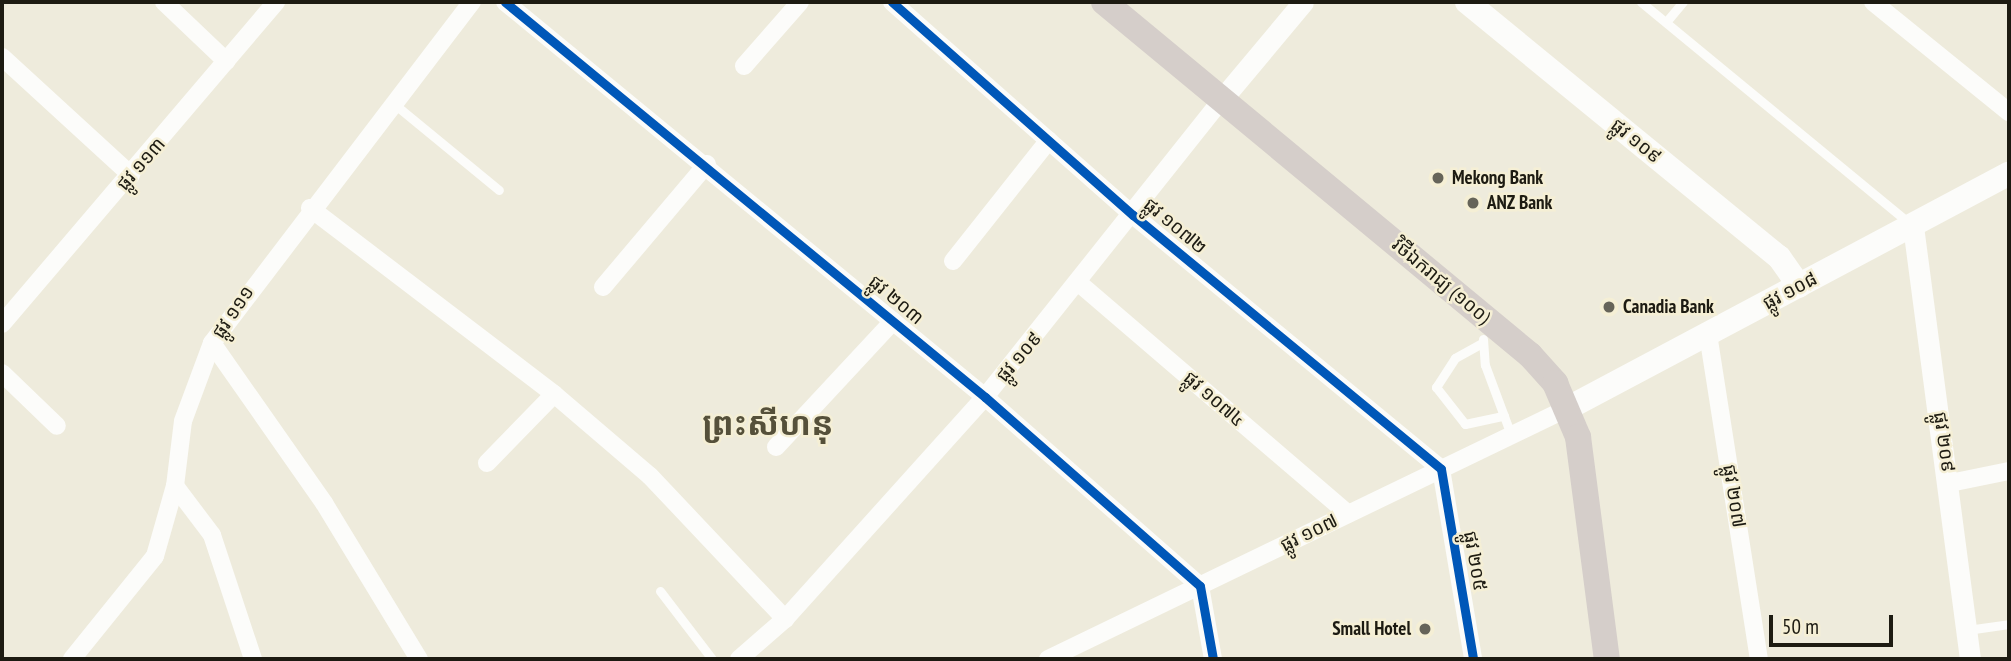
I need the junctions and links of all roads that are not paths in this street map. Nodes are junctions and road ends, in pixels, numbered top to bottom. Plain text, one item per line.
1 (164, 2) edge
2 (276, 2) edge
3 (472, 2) edge
4 (505, 2) edge
5 (800, 2) edge
6 (892, 2) edge
7 (1104, 2) edge
8 (1303, 2) edge
9 (1467, 2) edge
10 (1641, 2) edge
11 (1682, 2) edge
12 (1873, 2) edge
13 (1666, 23) junction
14 (2, 57) edge
15 (226, 61) junction
16 (744, 66) dead end
17 (1222, 99) junction
18 (392, 102) junction
19 (2009, 112) edge
20 (1049, 140) junction
21 (707, 164) junction
22 (131, 174) junction
23 (2009, 174) edge
24 (499, 190) dead end
25 (310, 208) junction
26 (1133, 215) junction
27 (1913, 226) junction
28 (953, 261) dead end
29 (1080, 284) junction
30 (1799, 286) junction
31 (603, 287) dead end
32 (893, 321) junction
33 (2, 324) edge
34 (1485, 331) junction
35 (1708, 334) junction
36 (212, 343) junction
37 (2, 373) edge
38 (554, 394) junction
39 (985, 397) junction
40 (1570, 407) junction
41 (1503, 416) junction
42 (57, 426) dead end
43 (1511, 435) junction
44 (776, 447) dead end
45 (487, 463) dead end
46 (1441, 469) junction
47 (2009, 471) edge
48 (1950, 483) junction
49 (175, 486) junction
50 (1348, 514) junction
51 (1200, 586) junction
52 (660, 591) dead end
53 (785, 619) junction
54 (2009, 624) edge
55 (1966, 630) junction
56 (72, 659) edge
57 (253, 659) edge
58 (419, 659) edge
59 (712, 659) edge
60 (739, 659) edge
61 (1048, 659) edge
62 (1213, 659) edge
63 (1473, 659) edge
64 (1607, 659) edge
65 (1759, 659) edge
66 (1970, 659) edge

1 - 15 street
2 - 15 street, ផ្លូវ ១១៣
3 - 18 street, ផ្លូវ ១១១
4 - 21 street, ផ្លូវ ២០៣
5 - 16 street
6 - 20 street, ផ្លូវ ១០៧២
7 - 17 main road, វិថីឯករាជ្យ (១០០)
8 - 17 street
9 - 30 main road, ផ្លូវ ១០៩
10 - 13 lane
11 - 13 lane
12 - 19 street
13 - 27 lane
14 - 22 street
15 - 22 street, ផ្លូវ ១១៣
17 - 26 street, ផ្លូវ ១០៩
17 - 34 main road, វិថីឯករាជ្យ (១០០)
18 - 24 lane
18 - 25 street, ផ្លូវ ១១១
20 - 26 street, ផ្លូវ ១០៧២
20 - 28 street
21 - 31 street
21 - 32 street, ផ្លូវ ២០៣
22 - 33 street, ផ្លូវ ១១៣
23 - 27 main road, ផ្លូវ ១០៨
25 - 36 street, ផ្លូវ ១១១
25 - 38 street
26 - 29 street, ផ្លូវ ១០៩
26 - 46 street, ផ្លូវ ១០៧២
27 - 30 main road, ផ្លូវ ១០៨
27 - 48 street, ផ្លូវ ២០៩
29 - 39 street, ផ្លូវ ១០៩
29 - 50 street, ផ្លូវ ១០៧៤
30 - 35 main road, ផ្លូវ ១០៨
32 - 39 street, ផ្លូវ ២០៣
32 - 44 street
34 - 40 main road, វិថីឯករាជ្យ (១០០)
34 - 41 lane
34 - 41 lane
35 - 40 main road, ផ្លូវ ១០៨
35 - 65 street, ផ្លូវ ២០៧
36 - 49 street, ផ្លូវ ១១១
36 - 58 street
37 - 42 street
38 - 45 street
38 - 53 street
39 - 51 street, ផ្លូវ ២០៣
39 - 53 street, ផ្លូវ ១០៩
40 - 43 street, ផ្លូវ ១០៧
40 - 64 main road, វិថីឯករាជ្យ (១០០)
41 - 43 lane
43 - 46 street, ផ្លូវ ១០៧
46 - 50 street, ផ្លូវ ១០៧
46 - 63 street, ផ្លូវ ២០៥
47 - 48 street
48 - 55 street, ផ្លូវ ២០៩
49 - 56 street, ផ្លូវ ១១១
49 - 57 street
50 - 51 street, ផ្លូវ ១០៧
51 - 61 street, ផ្លូវ ១០៧
51 - 62 street
52 - 59 lane
53 - 60 street, ផ្លូវ ១០៩
54 - 55 lane
55 - 66 street, ផ្លូវ ២០៩

